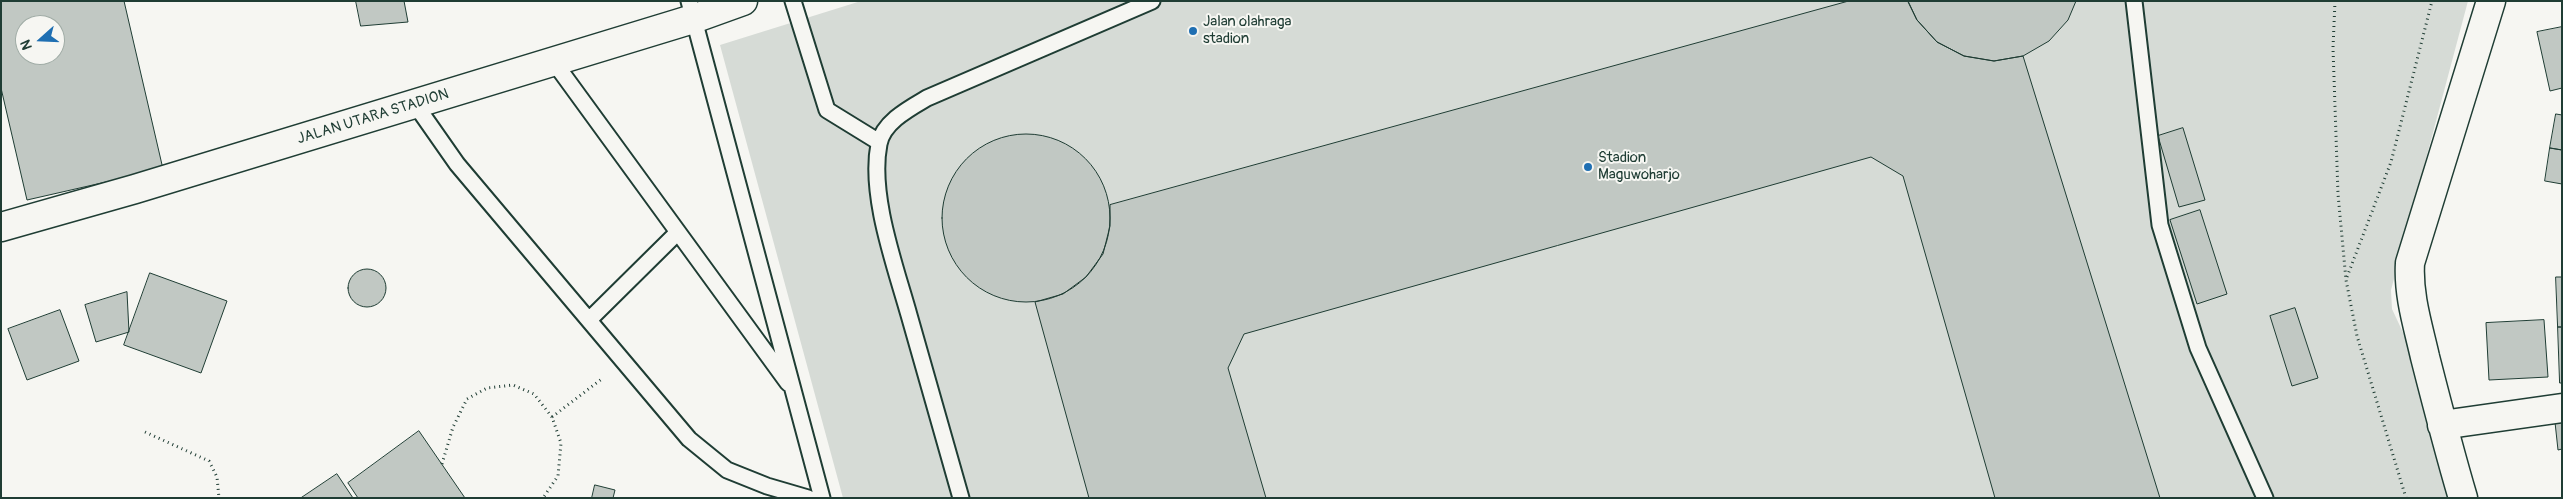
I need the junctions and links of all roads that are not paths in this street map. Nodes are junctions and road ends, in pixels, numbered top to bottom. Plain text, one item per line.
1 (743, 1) edge
2 (793, 1) edge
3 (1152, 1) edge
4 (2134, 1) edge
5 (2491, 1) edge
6 (691, 10) edge
7 (554, 62) junction
8 (415, 104) junction
9 (879, 142) junction
10 (1, 227) edge
11 (678, 232) junction
12 (589, 320) junction
13 (794, 391) junction
14 (2562, 408) edge
15 (2442, 425) junction
16 (808, 498) edge
17 (822, 498) edge
18 (961, 498) edge
19 (2265, 498) edge
20 (2463, 498) edge

1 - 6 street, JALAN UTARA STADION
2 - 9 lane
3 - 9 lane
4 - 19 lane
5 - 15 street
6 - 7 street, JALAN UTARA STADION
6 - 13 lane
7 - 8 street, JALAN UTARA STADION
7 - 11 lane
8 - 10 street, JALAN UTARA STADION
8 - 12 lane
9 - 18 lane
11 - 12 lane
11 - 13 lane
12 - 16 lane
13 - 17 lane
14 - 15 street
15 - 20 street

